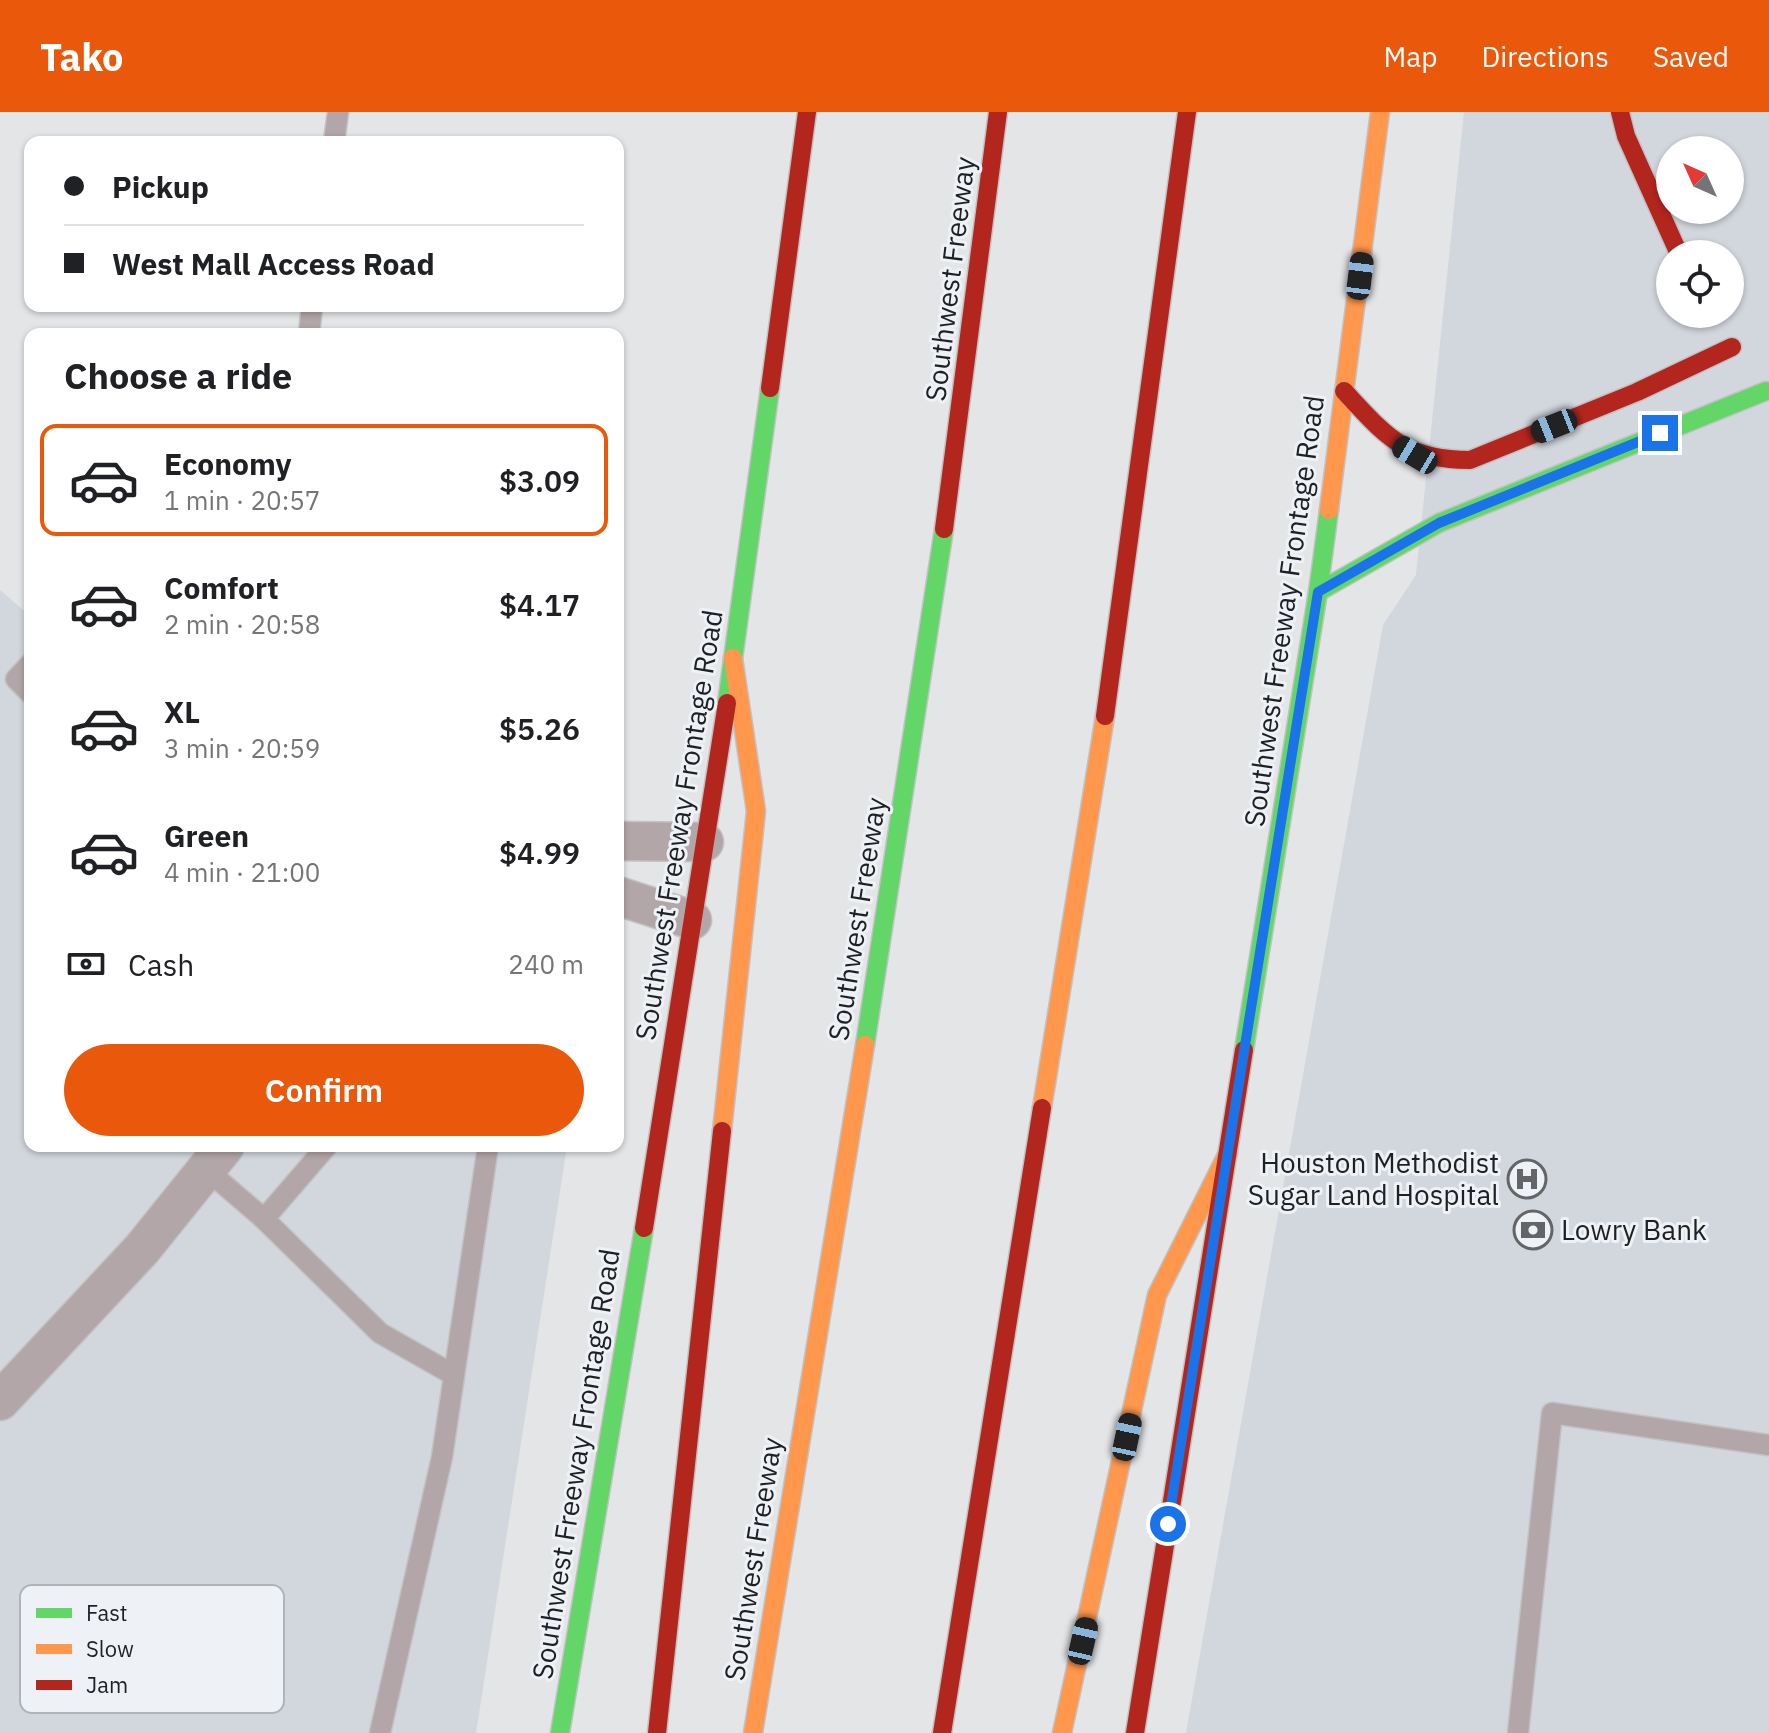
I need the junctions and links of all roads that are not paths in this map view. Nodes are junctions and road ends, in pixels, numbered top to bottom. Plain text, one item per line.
1 (338, 112) edge
2 (807, 112) edge
3 (998, 112) edge
4 (1187, 112) edge
5 (1380, 112) edge
6 (1620, 112) edge
7 (335, 136) edge
8 (1673, 240) edge
9 (1733, 347) dead end
10 (1764, 388) edge
11 (1344, 391) junction
12 (1318, 592) junction
13 (733, 658) junction
14 (624, 841) edge
15 (704, 842) junction
16 (624, 898) edge
17 (692, 920) junction
18 (322, 1152) edge
19 (487, 1152) edge
20 (1228, 1153) junction
21 (216, 1158) edge
22 (264, 1219) junction
23 (452, 1374) junction
24 (0, 1401) edge
25 (1769, 1445) edge
26 (380, 1733) edge
27 (560, 1733) edge
28 (657, 1733) edge
29 (753, 1733) edge
30 (942, 1733) edge
31 (1062, 1733) edge
32 (1135, 1733) edge
33 (1518, 1733) edge

1 - 7 lane
2 - 13 main road, Southwest Freeway Frontage Road
3 - 29 main road, Southwest Freeway
4 - 30 main road
5 - 11 main road, Southwest Freeway Frontage Road
6 - 8 main road
9 - 11 main road
10 - 12 main road
11 - 12 main road, Southwest Freeway Frontage Road
12 - 20 main road, Southwest Freeway Frontage Road
13 - 15 main road, Southwest Freeway Frontage Road
13 - 28 main road
14 - 15 street
15 - 17 main road, Southwest Freeway Frontage Road
16 - 17 street
17 - 27 main road, Southwest Freeway Frontage Road
18 - 22 lane
19 - 23 lane
20 - 31 main road
20 - 32 main road, Southwest Freeway Frontage Road
21 - 22 lane
21 - 24 street
22 - 23 lane
23 - 26 lane
25 - 33 lane

